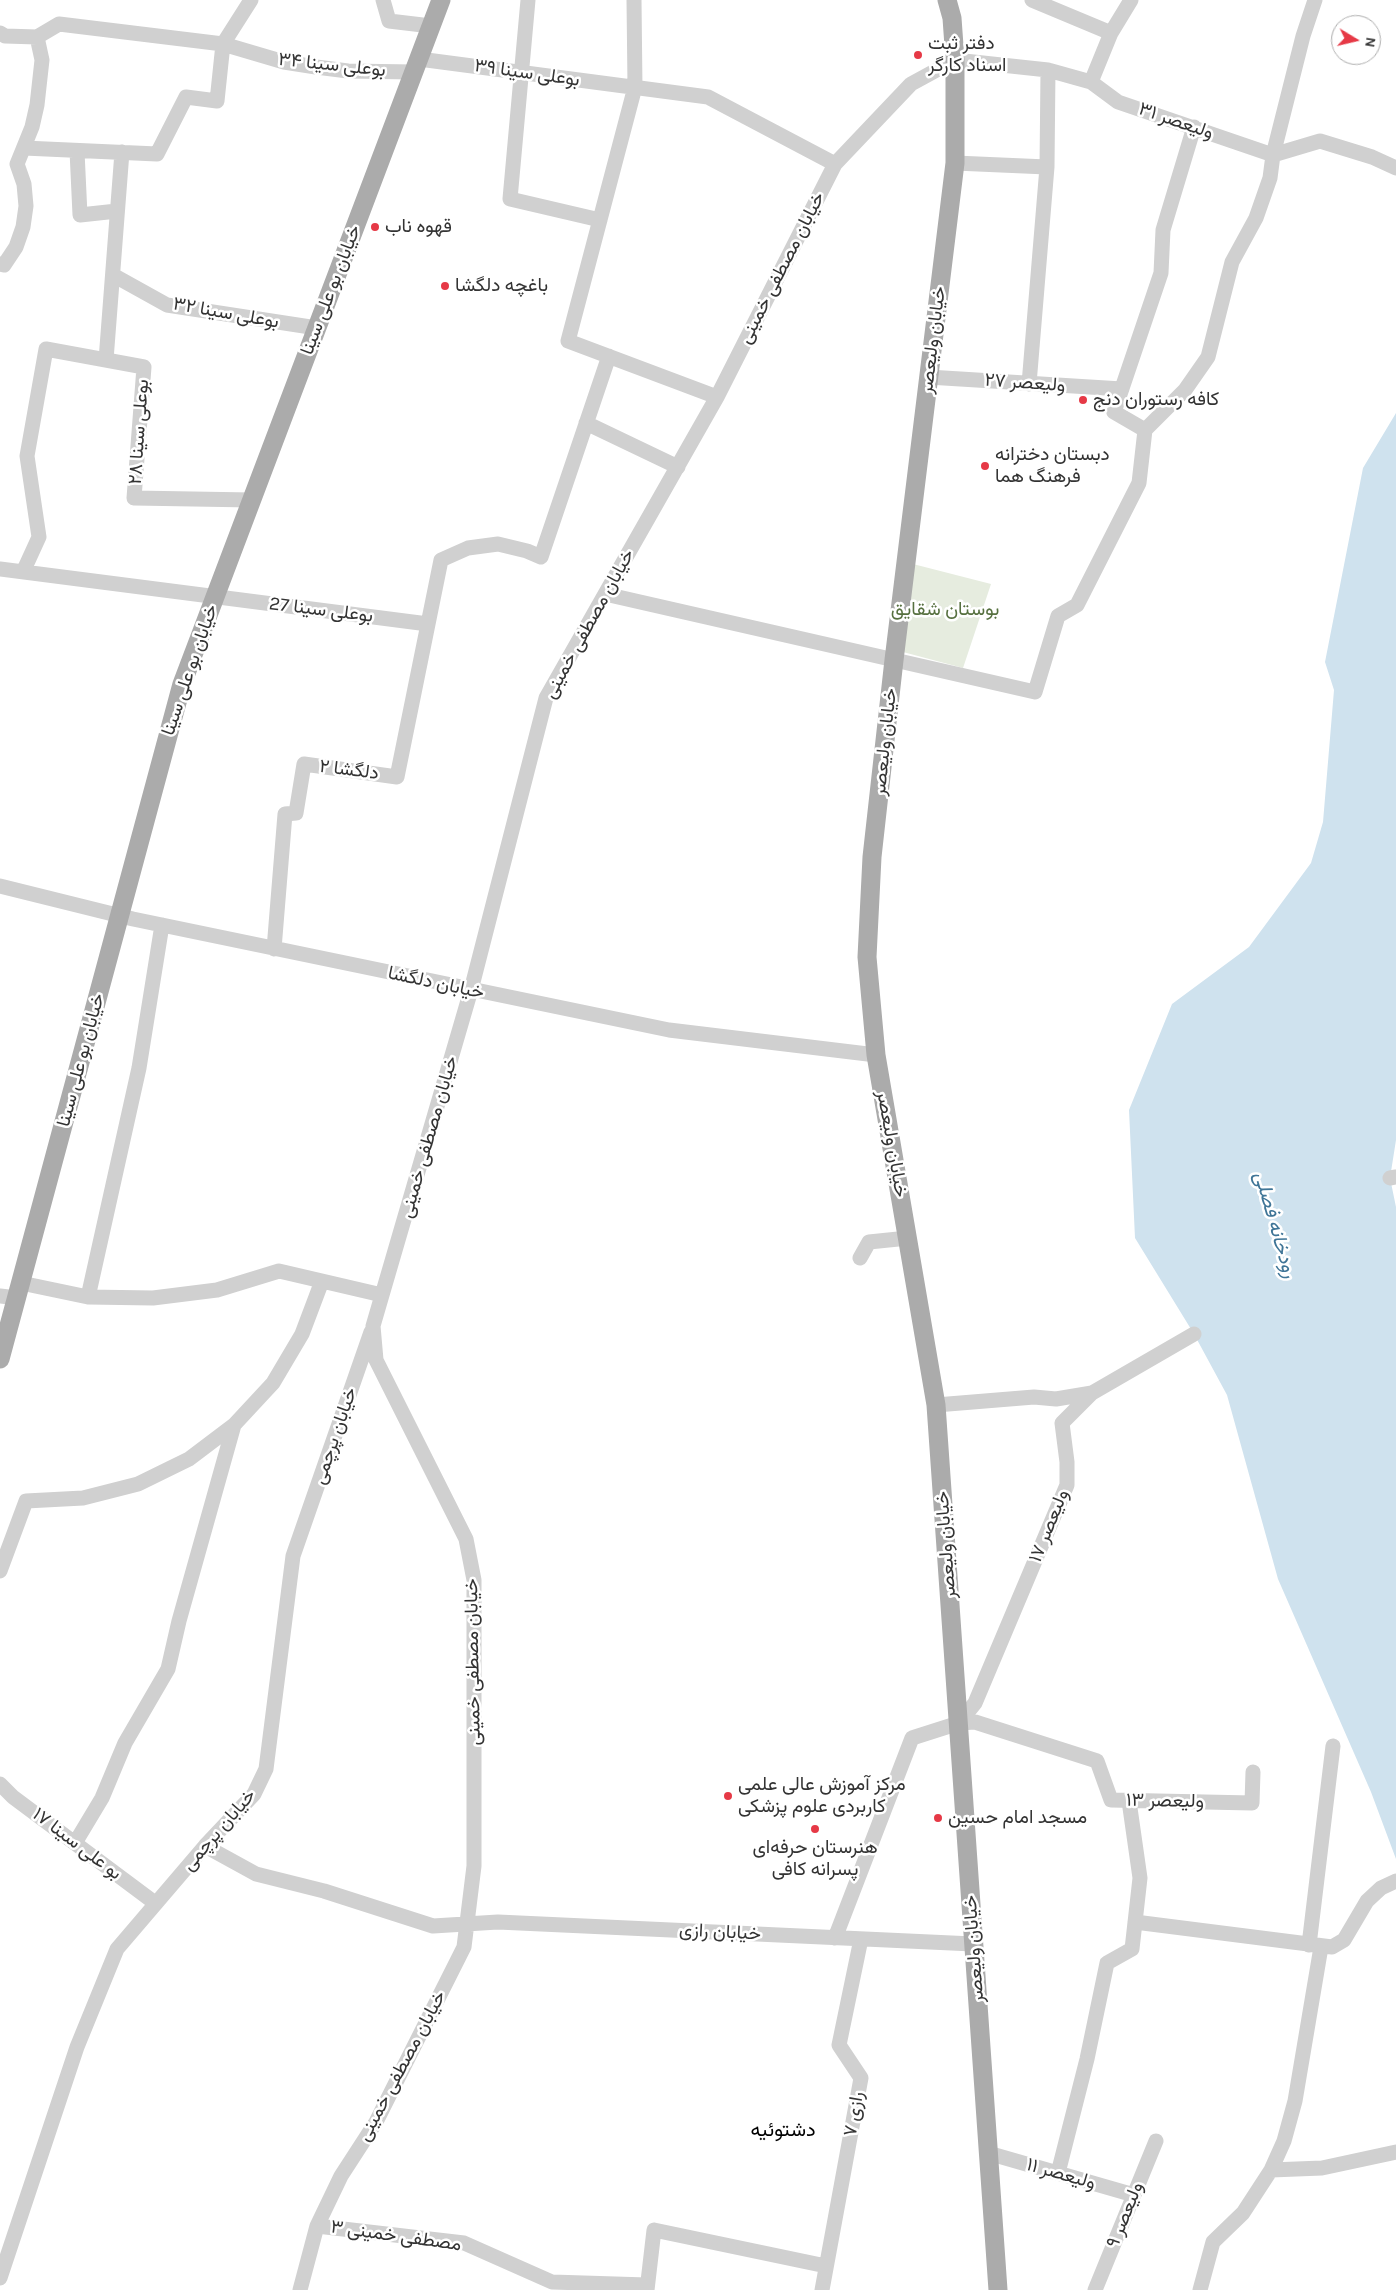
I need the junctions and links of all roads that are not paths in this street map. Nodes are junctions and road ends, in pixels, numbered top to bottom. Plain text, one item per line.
1 (251, 0) edge
2 (383, 0) edge
3 (441, 0) edge
4 (528, 0) edge
5 (634, 0) edge
6 (947, 0) edge
7 (1032, 0) edge
8 (1131, 0) edge
9 (1315, 0) edge
10 (432, 26) junction
11 (0, 33) edge
12 (1111, 33) junction
13 (37, 37) junction
14 (223, 44) junction
15 (955, 60) junction
16 (416, 65) junction
17 (1048, 70) junction
18 (521, 73) junction
19 (1092, 82) junction
20 (635, 87) junction
21 (1194, 127) junction
22 (24, 148) junction
23 (77, 151) junction
24 (122, 152) junction
25 (1274, 154) junction
26 (955, 163) junction
27 (835, 164) junction
28 (1047, 167) junction
29 (1396, 168) edge
30 (117, 211) junction
31 (600, 220) junction
32 (0, 264) edge
33 (113, 275) junction
34 (317, 328) junction
35 (609, 356) junction
36 (106, 360) junction
37 (928, 377) junction
38 (1029, 384) junction
39 (1122, 389) junction
40 (717, 397) junction
41 (586, 423) junction
42 (1145, 430) junction
43 (678, 467) junction
44 (252, 500) junction
45 (0, 569) edge
46 (23, 572) junction
47 (605, 594) junction
48 (215, 596) junction
49 (428, 624) junction
50 (894, 660) junction
51 (0, 886) edge
52 (119, 916) junction
53 (162, 925) junction
54 (274, 949) junction
55 (472, 990) junction
56 (876, 1055) junction
57 (908, 1238) junction
58 (860, 1258) dead end
59 (322, 1281) junction
60 (12, 1292) edge
61 (382, 1295) junction
62 (88, 1297) junction
63 (373, 1326) junction
64 (1194, 1334) dead end
65 (0, 1359) edge
66 (1092, 1393) junction
67 (936, 1405) junction
68 (234, 1425) junction
69 (0, 1571) edge
70 (960, 1723) junction
71 (1332, 1746) dead end
72 (1253, 1772) dead end
73 (0, 1784) edge
74 (1129, 1801) junction
75 (75, 1843) junction
76 (205, 1846) junction
77 (1396, 1881) edge
78 (155, 1903) junction
79 (1135, 1922) junction
80 (466, 1925) junction
81 (835, 1938) junction
82 (861, 1939) junction
83 (973, 1944) junction
84 (1315, 1946) junction
85 (1156, 2141) dead end
86 (1396, 2152) edge
87 (988, 2153) junction
88 (1271, 2170) junction
89 (1058, 2173) junction
90 (1134, 2195) junction
91 (316, 2226) junction
92 (6, 2240) edge
93 (826, 2266) junction
94 (0, 2278) edge
95 (647, 2288) edge
96 (300, 2290) edge
97 (822, 2290) edge
98 (998, 2290) edge
99 (1095, 2290) edge
100 (1200, 2290) edge

1 - 14 street
2 - 10 street
3 - 10 main road, خیابان بو علی سینا
4 - 18 street
5 - 20 street
6 - 15 main road, خیابان ولیعصر
7 - 12 street
8 - 12 street
9 - 25 street
10 - 16 main road, خیابان بو علی سینا
11 - 13 street
12 - 19 street
13 - 14 street, بوعلی سینا ۳۴
13 - 22 street
14 - 16 street, بوعلی سینا ۳۴
14 - 24 street
15 - 17 street, ولیعصر ۳۱
15 - 26 main road, خیابان ولیعصر
15 - 27 street, خیابان مصطفی خمینی
16 - 18 street, بوعلی سینا ۳۹
16 - 34 main road, خیابان بو علی سینا
17 - 19 street, ولیعصر ۳۱
17 - 28 street
18 - 20 street, بوعلی سینا ۳۹
18 - 31 street
19 - 21 street, ولیعصر ۳۱
20 - 27 street, بوعلی سینا ۳۹
20 - 31 street
21 - 25 street, ولیعصر ۳۱
21 - 39 street
22 - 23 street
22 - 32 street
23 - 24 street
23 - 30 street
24 - 30 street
25 - 29 street
25 - 42 street
26 - 28 street
26 - 37 main road, خیابان ولیعصر
27 - 40 street, خیابان مصطفی خمینی
28 - 38 street
30 - 33 street
31 - 35 street
33 - 34 street, بوعلی سینا ۳۲
33 - 36 street
34 - 44 main road, خیابان بو علی سینا
35 - 40 street
35 - 41 street
36 - 44 street, بوعلی سینا ۲۸
36 - 46 street, بوعلی سینا ۲۸
37 - 38 street, ولیعصر ۲۷
37 - 50 main road, خیابان ولیعصر
38 - 39 street, ولیعصر ۲۷
39 - 42 street
40 - 43 street, خیابان مصطفی خمینی
41 - 43 street
41 - 49 street, دلگشا ۲
42 - 50 street
43 - 47 street, خیابان مصطفی خمینی
44 - 48 main road, خیابان بو علی سینا
45 - 46 street, بوعلی سینا 27
46 - 48 street, بوعلی سینا 27
47 - 50 street
47 - 55 street, خیابان مصطفی خمینی
48 - 49 street, بوعلی سینا 27
48 - 52 main road, خیابان بو علی سینا
49 - 54 street, دلگشا ۲
50 - 56 main road, خیابان ولیعصر
51 - 52 street, خیابان دلگشا
52 - 53 street, خیابان دلگشا
52 - 60 main road, خیابان بو علی سینا
53 - 54 street, خیابان دلگشا
53 - 62 street
54 - 55 street, خیابان دلگشا
55 - 56 street, خیابان دلگشا
55 - 61 street, خیابان مصطفی خمینی
56 - 57 main road, خیابان ولیعصر
57 - 58 street
57 - 67 main road, خیابان ولیعصر
59 - 61 street
59 - 62 street
59 - 68 street
60 - 62 street
60 - 65 main road, خیابان بو علی سینا
61 - 63 street, خیابان مصطفی خمینی
63 - 76 street, خیابان پرچمی
63 - 80 street, خیابان مصطفی خمینی
64 - 66 street
66 - 67 street
66 - 70 street, ولیعصر ۱۷
67 - 70 main road, خیابان ولیعصر
68 - 69 street
68 - 75 street
70 - 74 street, ولیعصر ۱۳
70 - 81 street
70 - 83 main road, خیابان ولیعصر
71 - 84 street
72 - 74 street, ولیعصر ۱۳
73 - 75 street, بو علی سینا ۱۷
74 - 79 street
75 - 78 street, بو علی سینا ۱۷
76 - 78 street, خیابان پرچمی
76 - 80 street, خیابان رازی
77 - 84 street
78 - 92 street, خیابان پرچمی
79 - 84 street
79 - 89 street
80 - 81 street, خیابان رازی
80 - 91 street, خیابان مصطفی خمینی
81 - 82 street, خیابان رازی
82 - 83 street, خیابان رازی
82 - 93 street, رازی ۷
83 - 87 main road, خیابان ولیعصر
84 - 88 street
85 - 90 street, ولیعصر ۹
86 - 88 street
87 - 89 street, ولیعصر ۱۱
87 - 98 main road, خیابان ولیعصر
88 - 100 street
89 - 90 street, ولیعصر ۱۱
90 - 99 street, ولیعصر ۹
91 - 95 street, مصطفی خمینی ۳
91 - 96 street, خیابان مصطفی خمینی
92 - 94 street, خیابان پرچمی
93 - 95 street
93 - 97 street, رازی ۷

